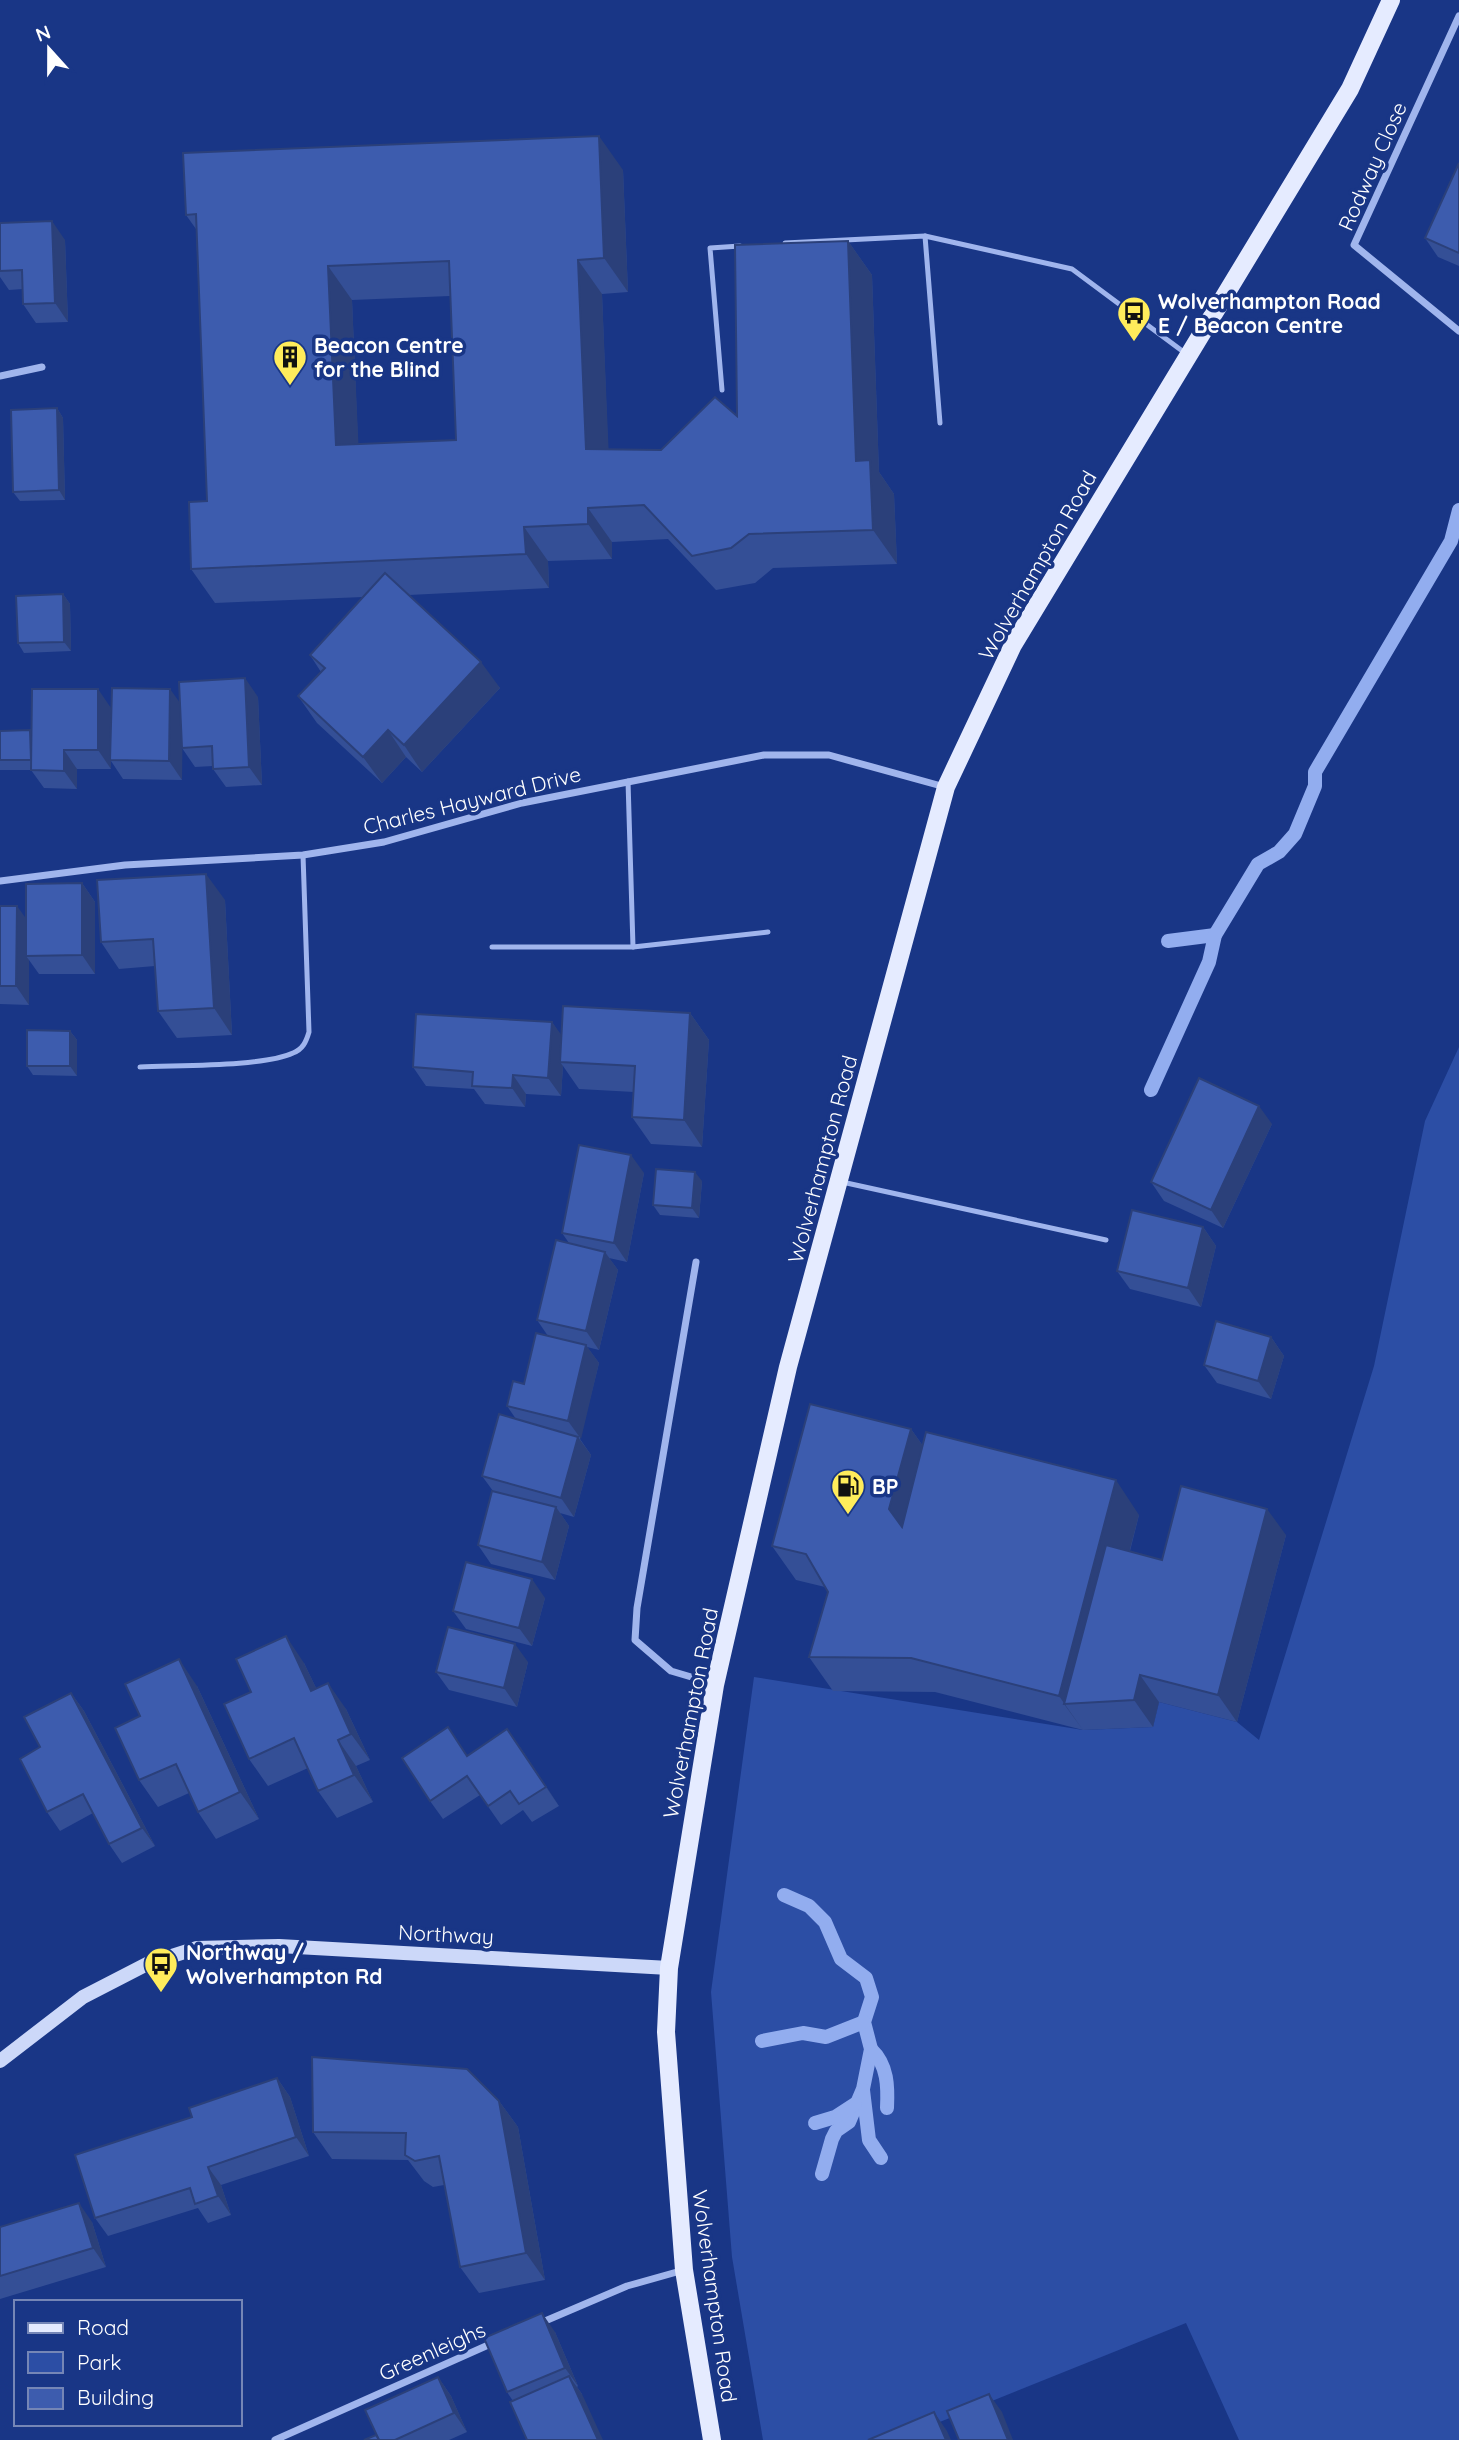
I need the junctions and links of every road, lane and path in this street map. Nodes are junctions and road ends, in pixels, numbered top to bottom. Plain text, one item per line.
1 (1391, 0) edge
2 (1459, 16) edge
3 (925, 236) junction
4 (777, 244) edge
5 (750, 245) edge
6 (1459, 331) edge
7 (1190, 357) junction
8 (42, 367) dead end
9 (0, 376) edge
10 (722, 390) dead end
11 (940, 423) dead end
12 (628, 781) junction
13 (946, 788) junction
14 (303, 855) junction
15 (0, 881) edge
16 (768, 932) dead end
17 (492, 947) dead end
18 (633, 947) junction
19 (140, 1067) dead end
20 (839, 1181) junction
21 (1106, 1240) dead end
22 (696, 1262) dead end
23 (715, 1685) junction
24 (669, 1968) junction
25 (0, 2060) edge
26 (684, 2270) junction
27 (528, 2328) edge
28 (503, 2339) edge
29 (275, 2440) edge
30 (712, 2440) edge

1 - 7 main road, Wolverhampton Road
2 - 6 street, Rodway Close
3 - 4 lane
3 - 7 lane
3 - 11 lane
5 - 10 lane
7 - 13 main road, Wolverhampton Road
8 - 9 street
12 - 13 street, Charles Hayward Drive
12 - 14 street, Charles Hayward Drive
12 - 18 lane
13 - 20 main road, Wolverhampton Road
14 - 15 street, Charles Hayward Drive
14 - 19 lane
16 - 18 lane
17 - 18 lane
20 - 21 lane
20 - 23 main road, Wolverhampton Road
22 - 23 street
23 - 24 main road, Wolverhampton Road
24 - 25 street, Northway
24 - 26 main road, Wolverhampton Road
26 - 27 street
26 - 30 main road, Wolverhampton Road
28 - 29 street, Greenleighs

